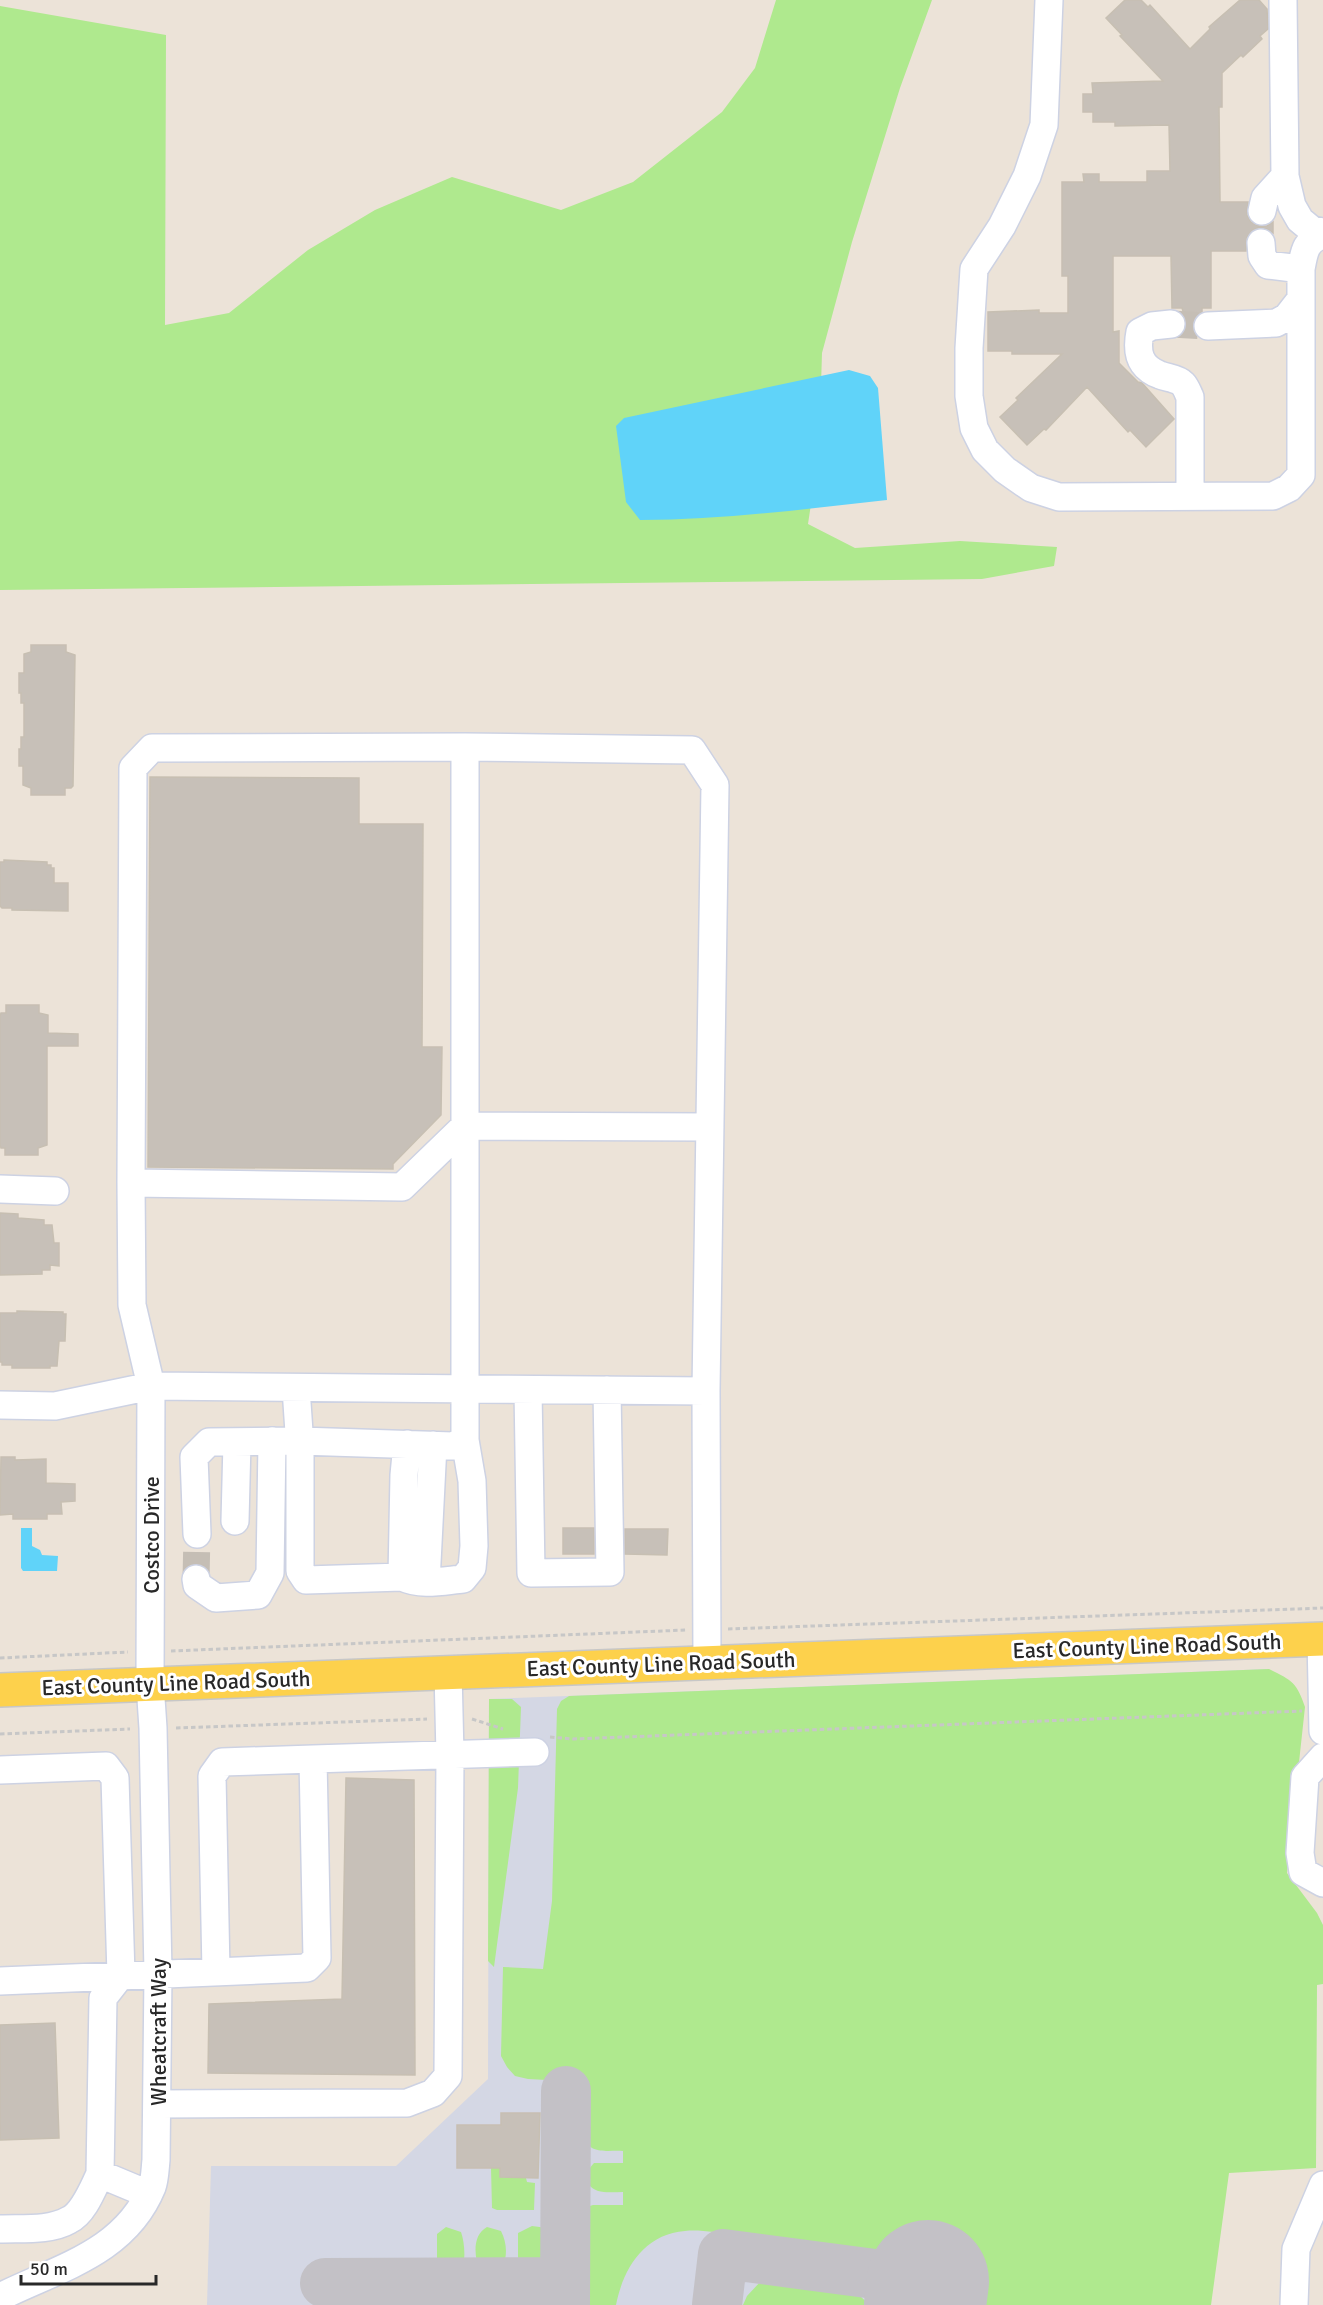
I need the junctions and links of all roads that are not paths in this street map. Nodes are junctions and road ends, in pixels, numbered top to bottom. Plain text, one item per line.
1 (1049, 0) edge
2 (1283, 0) edge
3 (1285, 176) junction
4 (1262, 212) dead end
5 (1323, 233) edge
6 (1261, 243) dead end
7 (1301, 269) junction
8 (1301, 299) junction
9 (1171, 324) tunnel mouth
10 (1209, 326) tunnel mouth
11 (1190, 496) junction
12 (465, 747) junction
13 (465, 1126) junction
14 (710, 1127) junction
15 (131, 1183) junction
16 (0, 1189) edge
17 (54, 1191) dead end
18 (151, 1386) junction
19 (296, 1388) junction
20 (465, 1389) junction
21 (528, 1390) junction
22 (607, 1390) junction
23 (706, 1391) junction
24 (0, 1405) edge
25 (465, 1440) junction
26 (300, 1441) junction
27 (237, 1442) junction
28 (272, 1442) junction
29 (420, 1445) junction
30 (235, 1521) dead end
31 (196, 1534) tunnel mouth
32 (196, 1579) dead end
33 (414, 1580) junction
34 (1322, 1629) edge
35 (707, 1662) junction
36 (448, 1672) junction
37 (150, 1684) junction
38 (0, 1690) edge
39 (1323, 1712) edge
40 (1323, 1731) edge
41 (537, 1744) road end
42 (450, 1755) junction
43 (1323, 1757) edge
44 (313, 1759) junction
45 (0, 1770) edge
46 (1323, 1883) edge
47 (216, 1971) junction
48 (158, 1973) junction
49 (121, 1975) junction
50 (0, 1981) edge
51 (158, 2104) junction
52 (100, 2174) junction
53 (1323, 2185) edge
54 (148, 2194) junction
55 (0, 2229) edge
56 (0, 2297) edge
57 (1294, 2305) edge

1 - 11 lane
2 - 3 lane
3 - 4 lane
3 - 5 lane
5 - 7 lane
6 - 7 lane
7 - 8 lane
8 - 10 lane
8 - 11 lane
9 - 11 lane
12 - 13 lane
12 - 14 lane, Costco Drive
12 - 15 lane, Costco Drive
13 - 14 lane
13 - 15 lane
13 - 20 lane
14 - 23 lane
15 - 18 lane, Costco Drive
16 - 17 lane
18 - 19 lane
18 - 24 lane
18 - 37 lane, Costco Drive
19 - 20 lane
19 - 26 lane
20 - 21 lane
20 - 25 lane
21 - 22 lane
21 - 22 lane
22 - 23 lane
23 - 35 lane
25 - 29 lane
25 - 33 lane
26 - 28 lane
26 - 29 lane
26 - 33 lane
27 - 28 lane
27 - 30 lane
27 - 31 lane
28 - 32 lane
29 - 33 lane
34 - 35 main road, East County Line Road South
34 - 39 lane
35 - 36 main road, East County Line Road South
36 - 37 main road, East County Line Road South
36 - 42 lane
37 - 38 main road, East County Line Road South
37 - 48 lane, Wheatcraft Way
39 - 40 lane
41 - 42 lane
42 - 44 lane
42 - 51 lane
43 - 46 lane
44 - 47 lane
44 - 47 lane
45 - 49 lane
47 - 48 lane
48 - 49 lane
48 - 51 lane, Wheatcraft Way
49 - 50 lane
49 - 52 lane
51 - 54 lane, Wheatcraft Way
52 - 54 lane
52 - 55 lane
53 - 57 lane
54 - 56 lane, Wheatcraft Way

